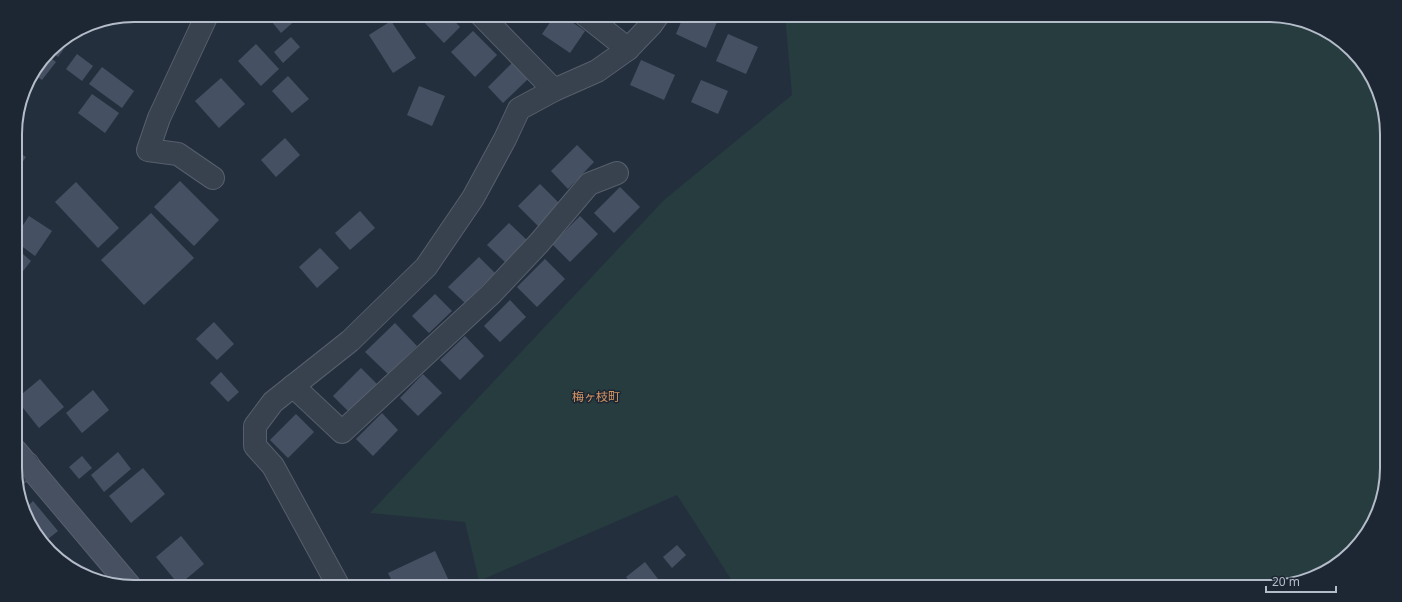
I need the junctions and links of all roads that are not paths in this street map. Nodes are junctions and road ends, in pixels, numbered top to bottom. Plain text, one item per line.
1 (204, 22) edge
2 (488, 22) edge
3 (594, 22) edge
4 (653, 22) edge
5 (628, 49) junction
6 (554, 90) junction
7 (617, 173) dead end
8 (213, 178) dead end
9 (293, 386) junction
10 (22, 465) edge
11 (124, 580) edge
12 (335, 580) edge

1 - 8 street
2 - 6 street
3 - 5 street
4 - 5 street
5 - 6 street
6 - 9 street
7 - 9 street
9 - 12 street
10 - 11 street

